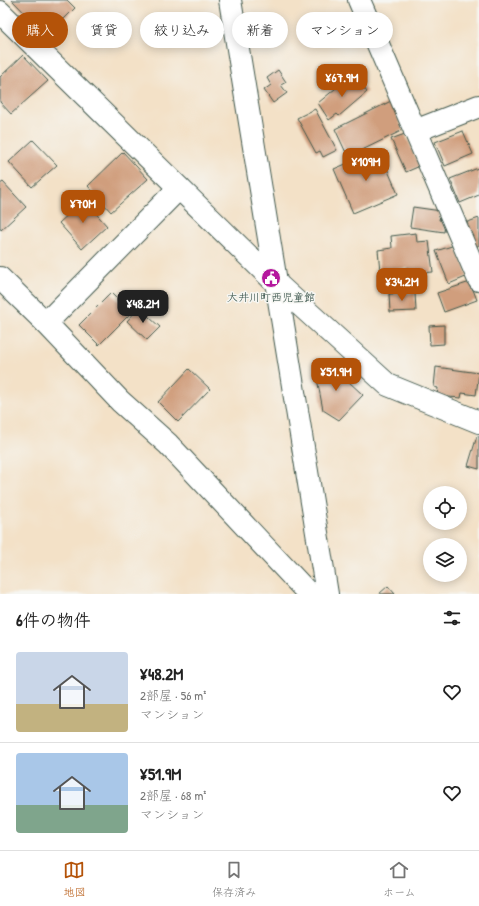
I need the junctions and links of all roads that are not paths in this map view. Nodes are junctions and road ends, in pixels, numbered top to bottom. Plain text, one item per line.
1 (230, 0) edge
2 (360, 0) edge
3 (0, 12) edge
4 (479, 106) edge
5 (416, 131) junction
6 (179, 188) junction
7 (0, 278) edge
8 (479, 280) edge
9 (276, 283) junction
10 (46, 323) junction
11 (479, 422) edge
12 (309, 594) edge
13 (327, 594) edge

1 - 9 street
2 - 5 street
3 - 6 street
4 - 5 street
5 - 8 street
6 - 9 street
6 - 10 street
7 - 10 street
9 - 11 street
9 - 13 street
10 - 12 street

